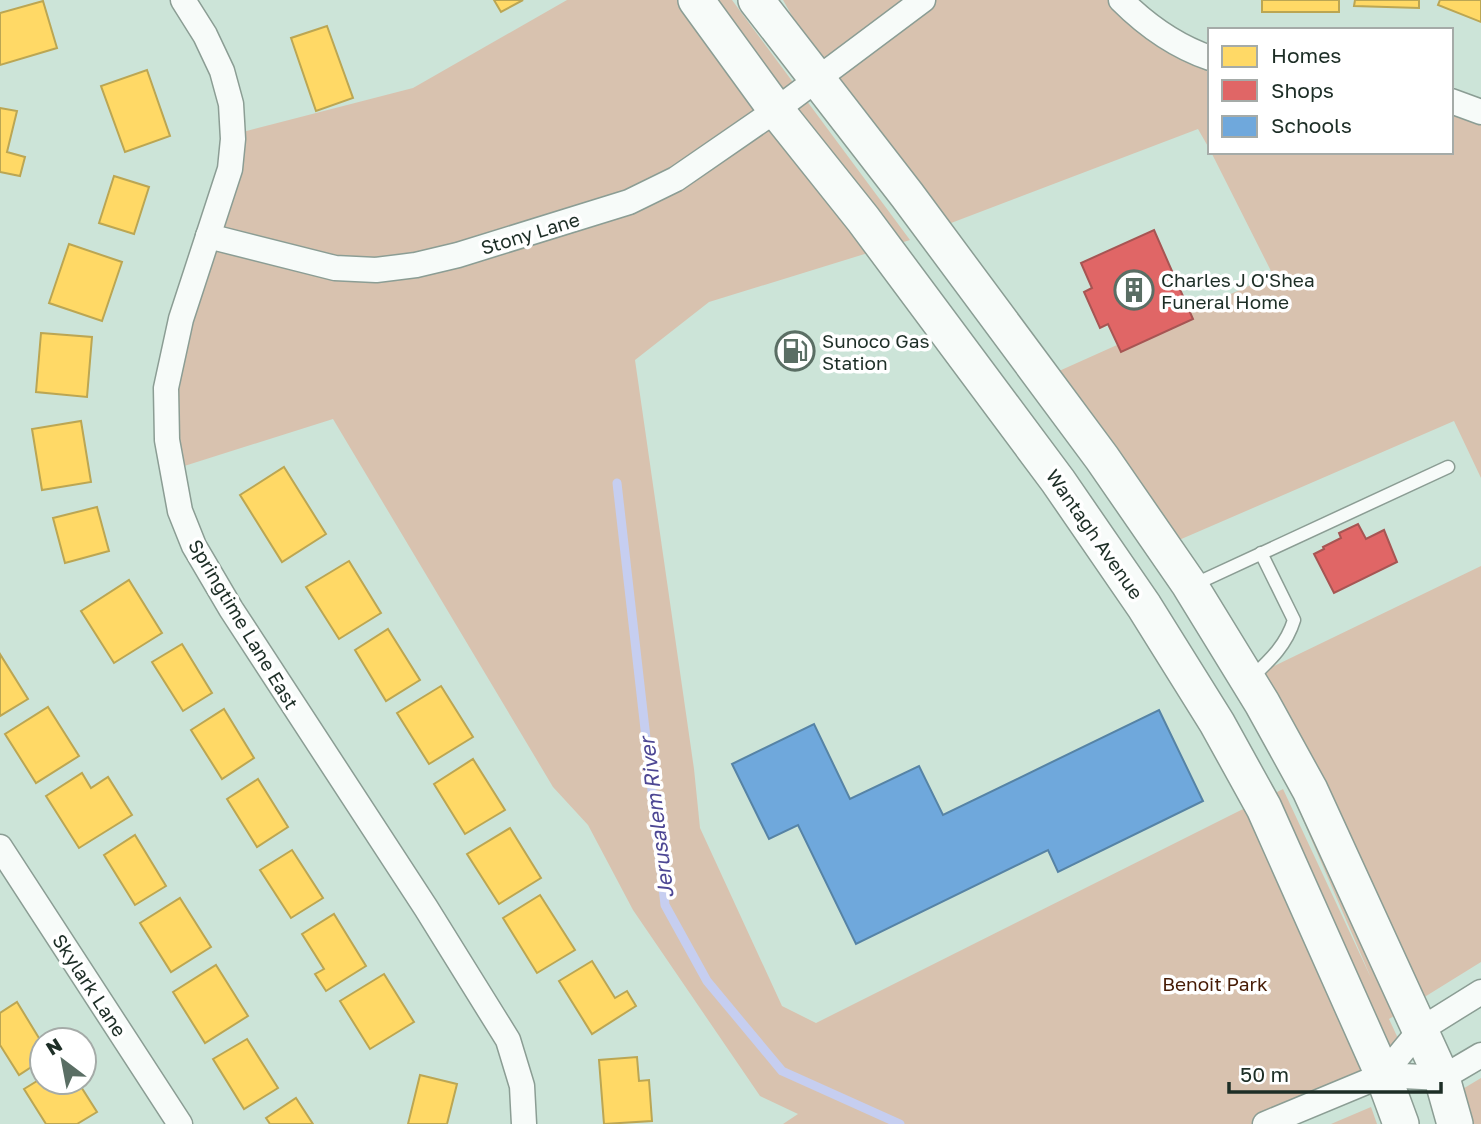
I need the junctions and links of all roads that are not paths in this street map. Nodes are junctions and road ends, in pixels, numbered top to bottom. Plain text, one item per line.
1 (183, 0) edge
2 (696, 0) edge
3 (756, 0) edge
4 (923, 0) edge
5 (1121, 0) edge
6 (1208, 57) edge
7 (818, 79) junction
8 (1453, 102) edge
9 (776, 110) junction
10 (1481, 112) edge
11 (208, 236) junction
12 (1448, 467) dead end
13 (1261, 553) junction
14 (1190, 586) junction
15 (1248, 681) junction
16 (0, 847) edge
17 (1481, 992) edge
18 (1420, 1030) junction
19 (1481, 1055) edge
20 (1383, 1075) junction
21 (1442, 1078) junction
22 (180, 1124) edge
23 (524, 1124) edge
24 (1265, 1124) edge
25 (1401, 1124) edge
26 (1455, 1124) edge

1 - 11 street, Springtime Lane East
2 - 9 main road, Wantagh Avenue
3 - 7 main road
4 - 7 street, Stony Lane
5 - 6 street
7 - 9 street, Stony Lane
7 - 14 main road
8 - 10 street
9 - 11 street, Stony Lane
9 - 20 main road, Wantagh Avenue
11 - 23 street, Springtime Lane East
12 - 13 lane
13 - 14 lane
13 - 15 lane
14 - 15 main road
15 - 18 main road
16 - 22 street, Skylark Lane
17 - 18 street
18 - 20 street
18 - 21 main road
19 - 21 street
20 - 21 street
20 - 24 street
20 - 25 main road, Wantagh Avenue
21 - 26 main road

